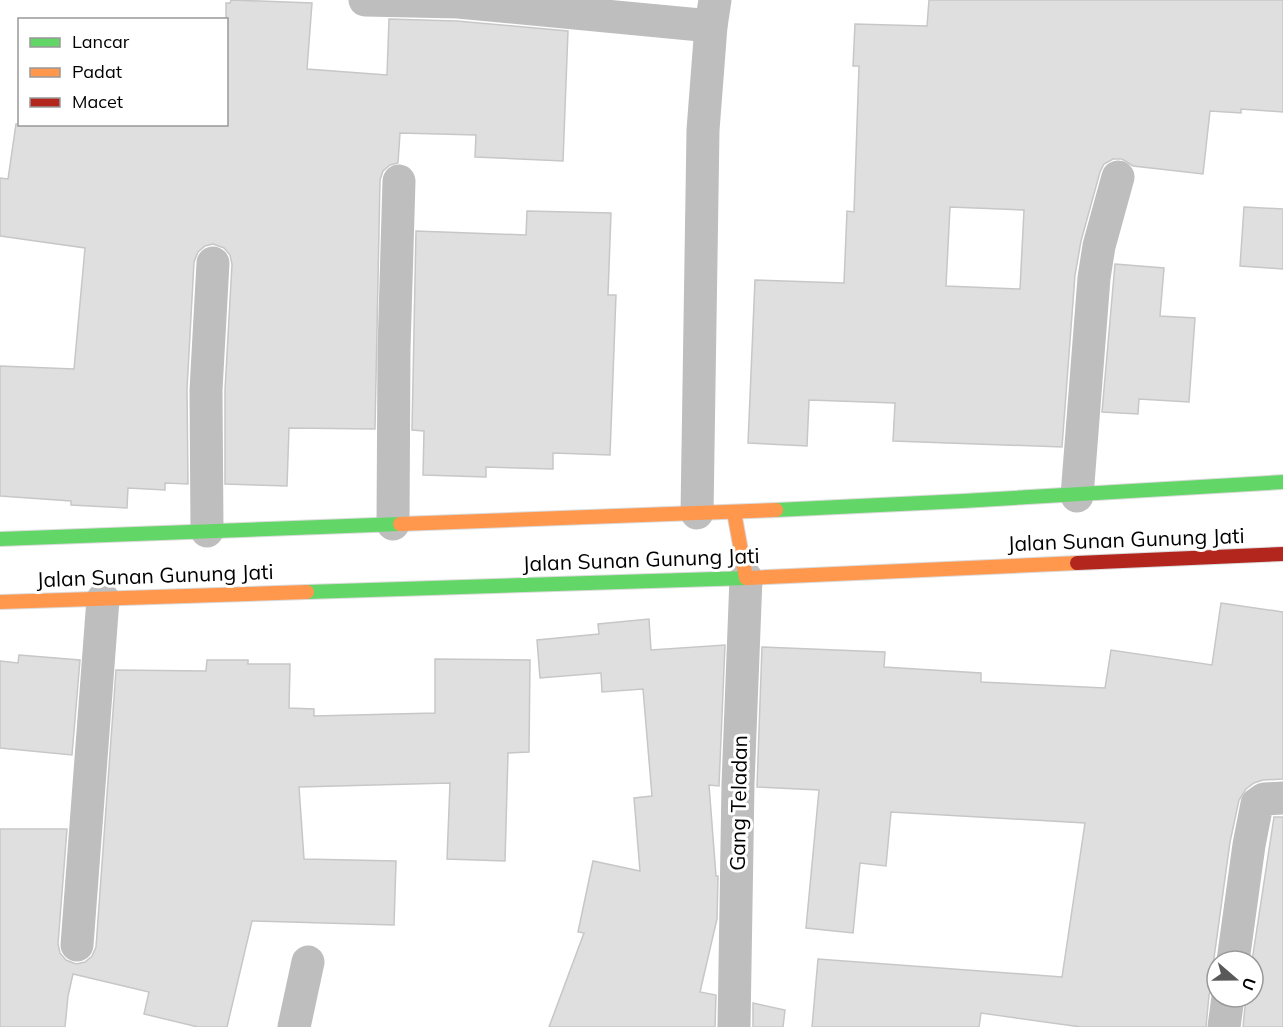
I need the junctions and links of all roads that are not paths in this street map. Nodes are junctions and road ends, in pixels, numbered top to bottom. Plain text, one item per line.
1 (365, 0) edge
2 (458, 1) edge
3 (713, 13) edge
4 (1118, 177) dead end
5 (399, 181) dead end
6 (213, 263) dead end
7 (1283, 482) edge
8 (1077, 496) junction
9 (734, 512) junction
10 (697, 513) junction
11 (393, 524) junction
12 (207, 531) junction
13 (0, 539) edge
14 (1283, 554) edge
15 (746, 578) junction
16 (103, 599) junction
17 (0, 602) edge
18 (1283, 798) edge
19 (77, 945) dead end
20 (1235, 949) edge
21 (308, 962) dead end
22 (1226, 1009) edge
23 (294, 1027) edge
24 (734, 1027) edge
25 (1224, 1027) edge

1 - 2 street
2 - 3 street
3 - 10 street
4 - 8 street
5 - 11 street
6 - 12 street
7 - 8 highway
8 - 9 highway
9 - 10 highway
9 - 15 highway
10 - 11 highway
11 - 12 highway
12 - 13 highway
14 - 15 highway, Jalan Sunan Gunung Jati
15 - 16 highway, Jalan Sunan Gunung Jati
15 - 24 street, Gang Teladan
16 - 17 highway, Jalan Sunan Gunung Jati
16 - 19 street
18 - 20 street
21 - 23 street
22 - 25 street

